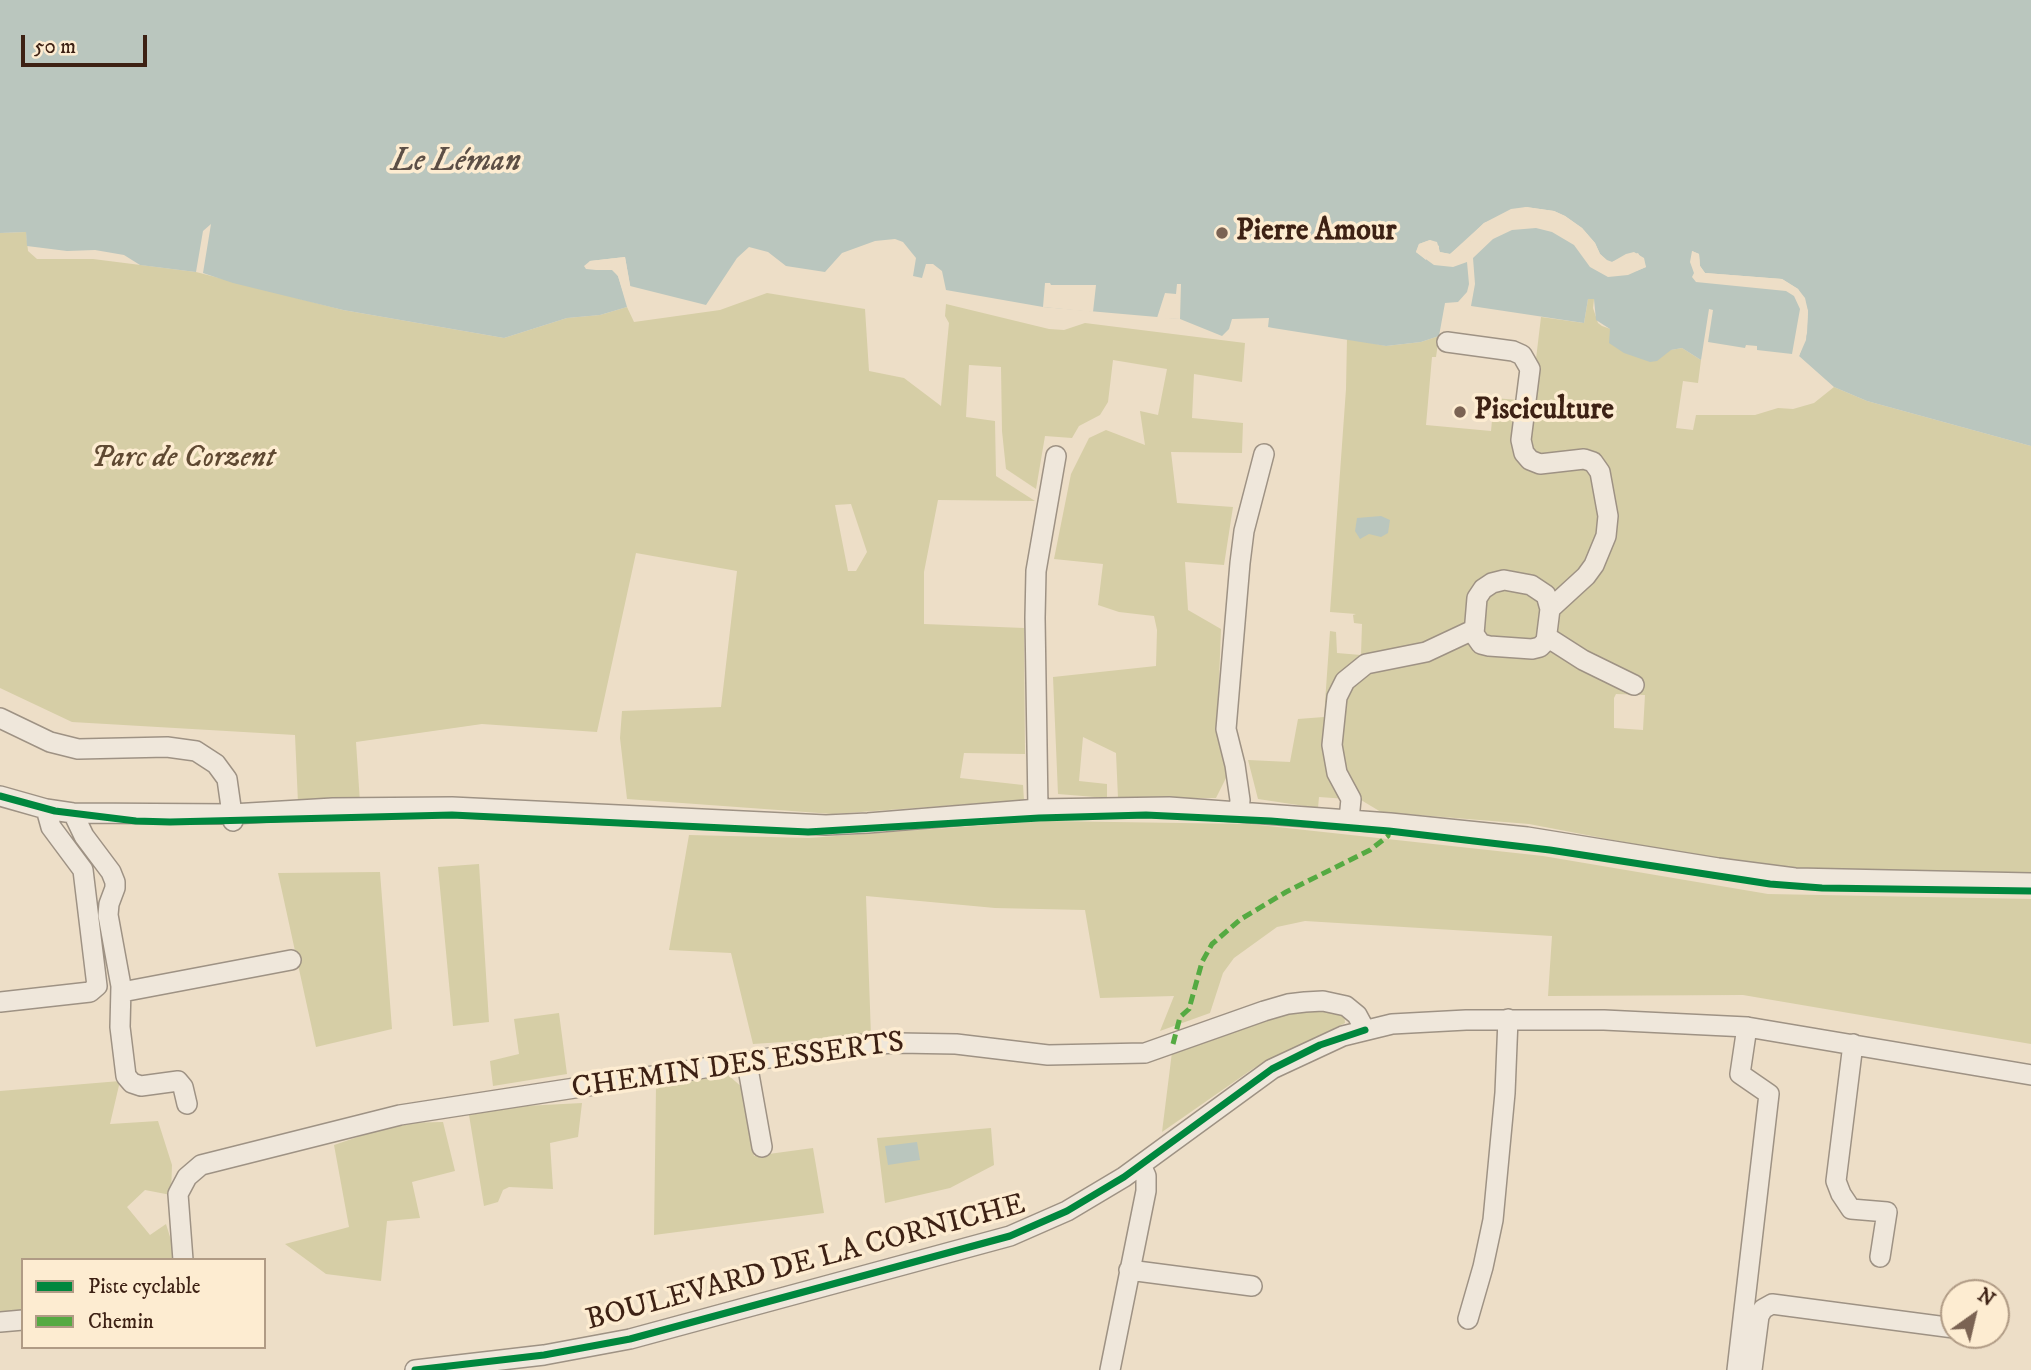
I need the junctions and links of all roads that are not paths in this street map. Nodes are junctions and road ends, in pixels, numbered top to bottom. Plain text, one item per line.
1 (1447, 342) dead end
2 (1264, 454) dead end
3 (1056, 456) dead end
4 (1550, 608) junction
5 (1473, 630) junction
6 (1547, 637) junction
7 (1634, 685) dead end
8 (0, 718) edge
9 (0, 796) edge
10 (46, 809) junction
11 (1038, 809) junction
12 (1239, 812) junction
13 (73, 813) junction
14 (232, 817) junction
15 (1349, 820) junction
16 (86, 839) junction
17 (130, 876) dead end
18 (2031, 883) edge
19 (291, 960) dead end
20 (122, 992) junction
21 (0, 1002) edge
22 (1508, 1019) junction
23 (1747, 1027) junction
24 (1365, 1030) junction
25 (1853, 1044) junction
26 (747, 1063) junction
27 (2031, 1075) edge
28 (187, 1104) dead end
29 (762, 1147) dead end
30 (1141, 1165) junction
31 (1880, 1257) dead end
32 (183, 1258) edge
33 (1129, 1270) junction
34 (1252, 1286) dead end
35 (1468, 1319) dead end
36 (21, 1320) edge
37 (0, 1322) edge
38 (1940, 1326) edge
39 (415, 1370) edge
40 (1110, 1370) edge
41 (1737, 1370) edge
42 (1752, 1370) edge

1 - 4 street
2 - 12 street
3 - 11 street
4 - 5 street
4 - 6 street
5 - 6 street
5 - 15 street
6 - 7 street
8 - 14 street
9 - 10 street
10 - 13 street
10 - 21 street
11 - 12 street
11 - 14 street
12 - 15 street
13 - 14 street
13 - 16 street
15 - 18 street
16 - 17 street
16 - 20 street
19 - 20 street
20 - 28 street
22 - 23 street, BOULEVARD DE LA CORNICHE
22 - 24 street, BOULEVARD DE LA CORNICHE
22 - 35 street
23 - 25 street, BOULEVARD DE LA CORNICHE
23 - 41 street
24 - 26 street, CHEMIN DES ESSERTS
24 - 30 street, BOULEVARD DE LA CORNICHE
25 - 27 street, BOULEVARD DE LA CORNICHE
25 - 31 street
26 - 29 street
26 - 32 street, CHEMIN DES ESSERTS
30 - 33 street
30 - 39 street, BOULEVARD DE LA CORNICHE
33 - 34 street
33 - 40 street
36 - 37 street
38 - 42 street

